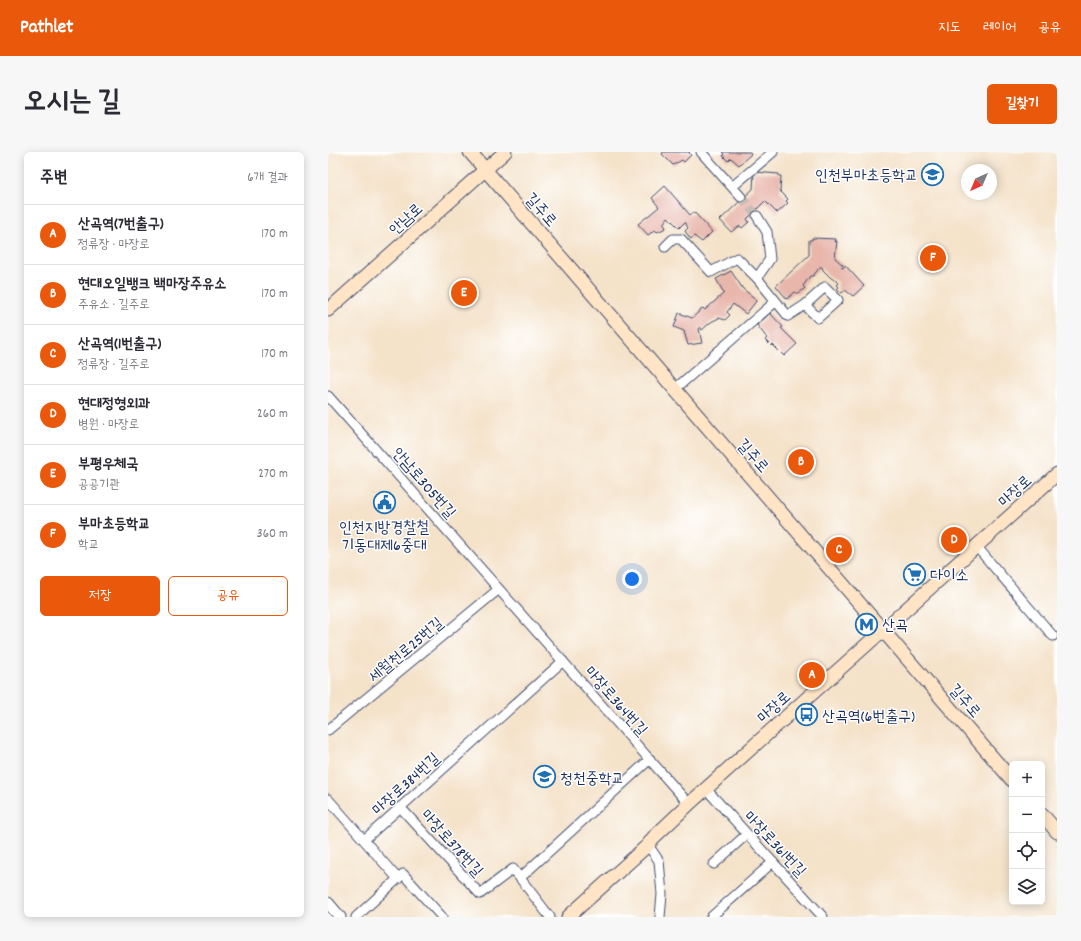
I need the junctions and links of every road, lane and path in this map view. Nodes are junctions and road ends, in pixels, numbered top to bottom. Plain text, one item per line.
1 (470, 152) edge
2 (505, 152) edge
3 (702, 152) edge
4 (773, 152) edge
5 (486, 170) junction
6 (732, 187) junction
7 (741, 197) tunnel mouth
8 (756, 216) tunnel mouth
9 (665, 247) dead end
10 (757, 278) junction
11 (775, 302) junction
12 (330, 304) edge
13 (805, 305) dead end
14 (675, 389) junction
15 (328, 396) edge
16 (1057, 474) edge
17 (976, 546) junction
18 (499, 589) junction
19 (883, 631) junction
20 (1053, 636) dead end
21 (563, 661) junction
22 (328, 730) edge
23 (466, 748) joint
24 (650, 759) junction
25 (1009, 777) edge
26 (706, 789) junction
27 (328, 799) edge
28 (689, 804) junction
29 (400, 807) junction
30 (1045, 818) edge
31 (1057, 832) edge
32 (747, 834) junction
33 (364, 840) junction
34 (648, 845) junction
35 (773, 862) junction
36 (714, 864) dead end
37 (520, 878) junction
38 (398, 879) junction
39 (328, 903) edge
40 (340, 917) edge
41 (356, 917) edge
42 (442, 917) edge
43 (550, 917) edge
44 (568, 917) edge
45 (660, 917) edge
46 (712, 917) edge
47 (823, 917) edge

1 - 5 main road, 길주로
2 - 5 main road, 안남로
3 - 6 street
4 - 6 street
5 - 12 main road, 안남로
5 - 14 main road, 길주로
6 - 7 street
8 - 10 street
9 - 10 street
10 - 11 street
11 - 13 street
11 - 14 street
14 - 19 main road, 길주로
15 - 18 street, 안남로305번길
16 - 17 main road, 마장로
17 - 19 main road, 마장로
17 - 20 street
18 - 21 street, 마장로364번길
18 - 22 street, 세월천로25번길
19 - 25 main road, 길주로
19 - 26 main road, 마장로
21 - 23 street, 마장로364번길
21 - 24 street, 마장로364번길
23 - 29 street, 마장로384번길
24 - 28 street, 마장로364번길
24 - 37 street, 마장로364번길
26 - 28 main road, 마장로
26 - 32 street, 마장로361번길
27 - 33 street
28 - 34 main road, 마장로
29 - 33 street, 마장로384번길
29 - 37 street, 마장로378번길
30 - 31 main road
32 - 35 street, 마장로361번길
32 - 36 street
33 - 38 street
34 - 44 main road, 마장로
34 - 45 street
35 - 46 street
35 - 47 street, 마장로361번길
37 - 43 street
38 - 41 street
38 - 42 street
39 - 40 street

